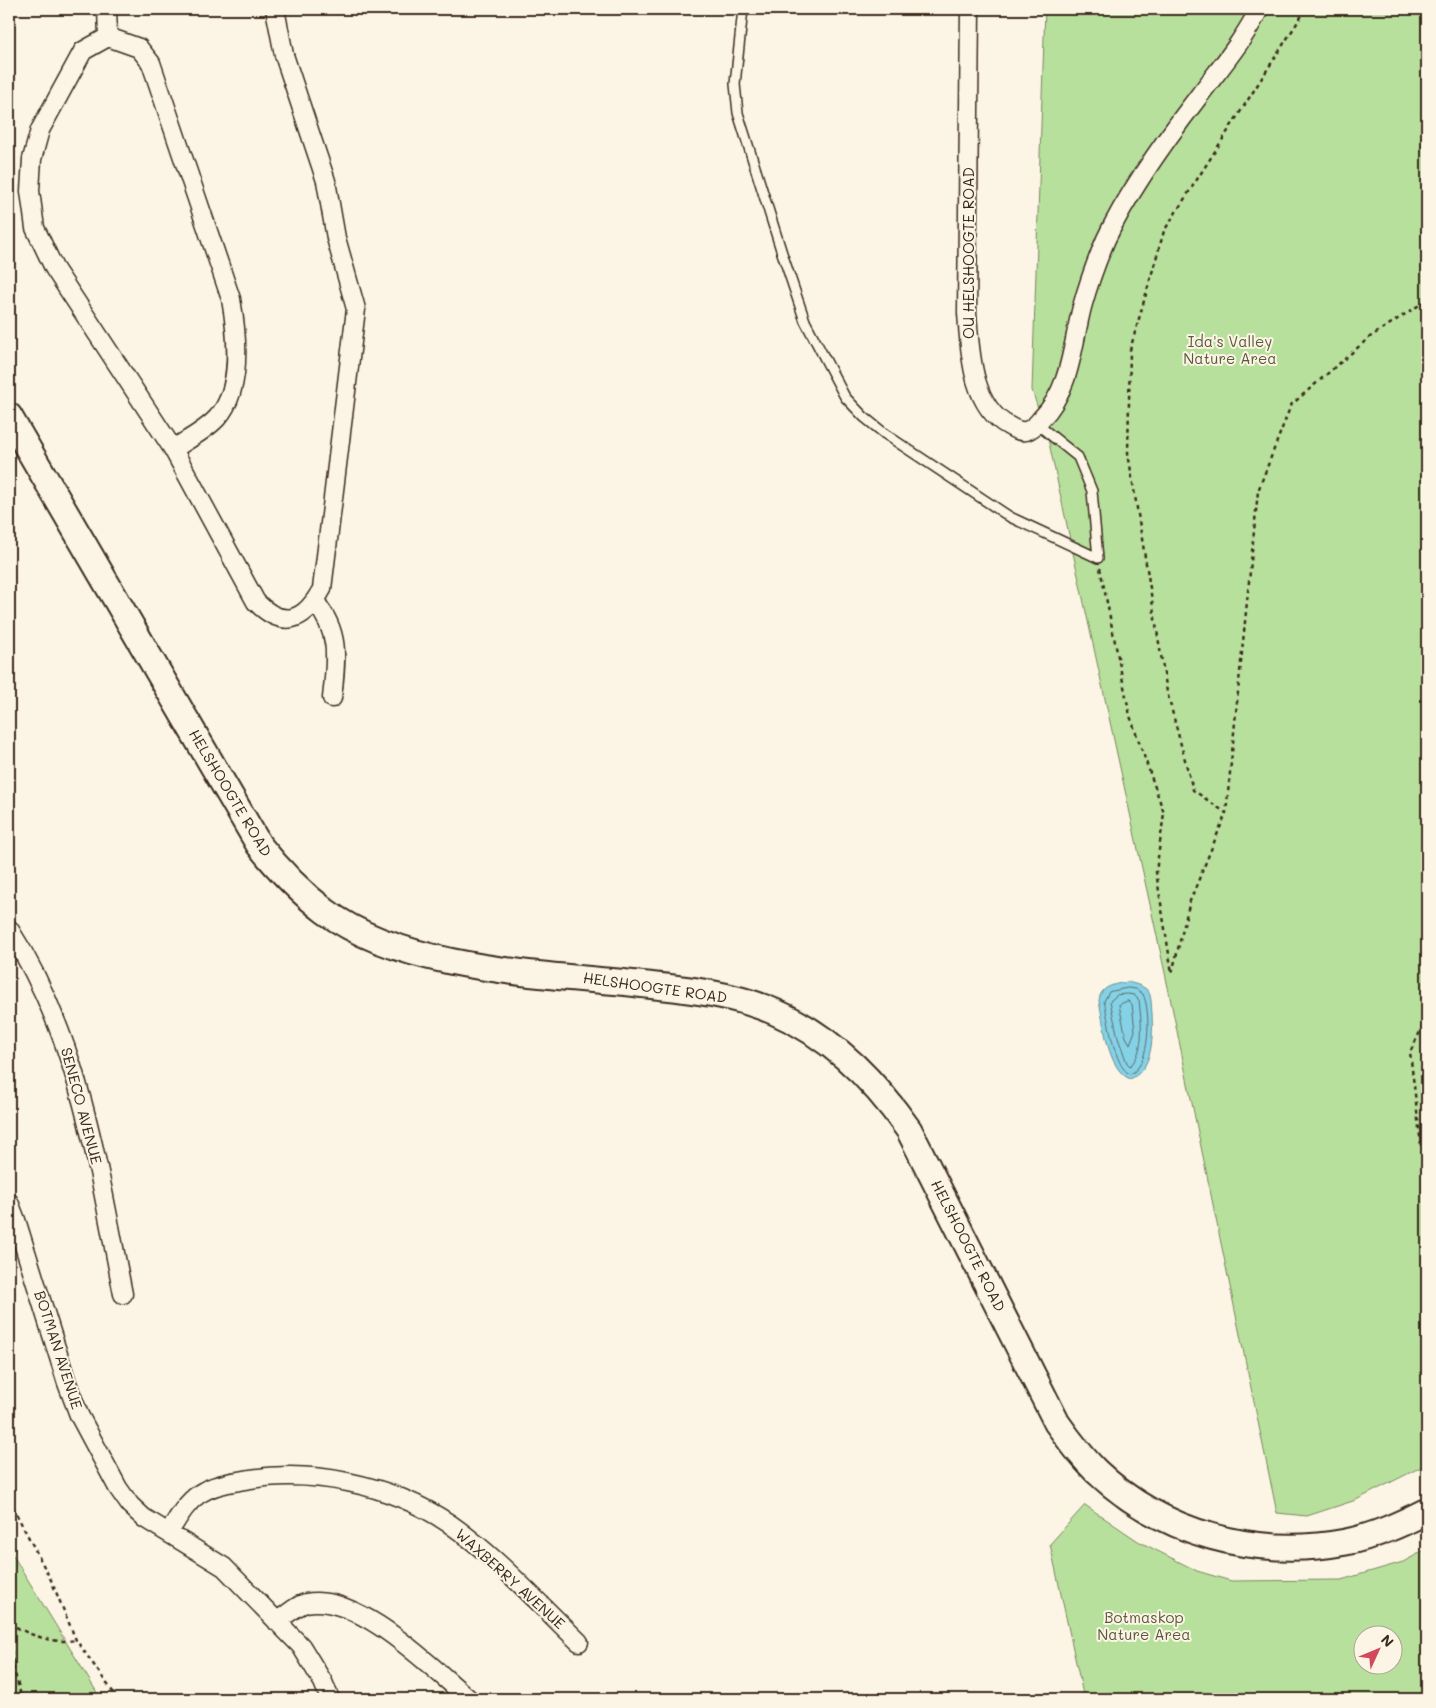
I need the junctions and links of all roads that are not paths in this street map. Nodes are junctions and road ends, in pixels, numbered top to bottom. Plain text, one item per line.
1 (107, 9) edge
2 (275, 9) edge
3 (742, 9) edge
4 (970, 9) edge
5 (1259, 9) edge
6 (108, 37) junction
7 (9, 416) edge
8 (1037, 424) junction
9 (173, 449) junction
10 (315, 602) junction
11 (332, 698) dead end
12 (9, 929) edge
13 (9, 1202) edge
14 (123, 1294) dead end
15 (1427, 1510) edge
16 (169, 1532) junction
17 (277, 1622) junction
18 (579, 1642) dead end
19 (330, 1699) edge
20 (469, 1699) edge

1 - 6 street
2 - 10 street
3 - 8 lane
4 - 8 street, OU HELSHOOGTE ROAD
5 - 8 street
6 - 9 street
6 - 9 street
7 - 15 main road, HELSHOOGTE ROAD
9 - 10 street
10 - 11 street
12 - 14 street, SENECO AVENUE
13 - 16 street, BOTMAN AVENUE
16 - 17 street, BOTMAN AVENUE
16 - 18 street, WAXBERRY AVENUE
17 - 19 street, BOTMAN AVENUE
17 - 20 street

